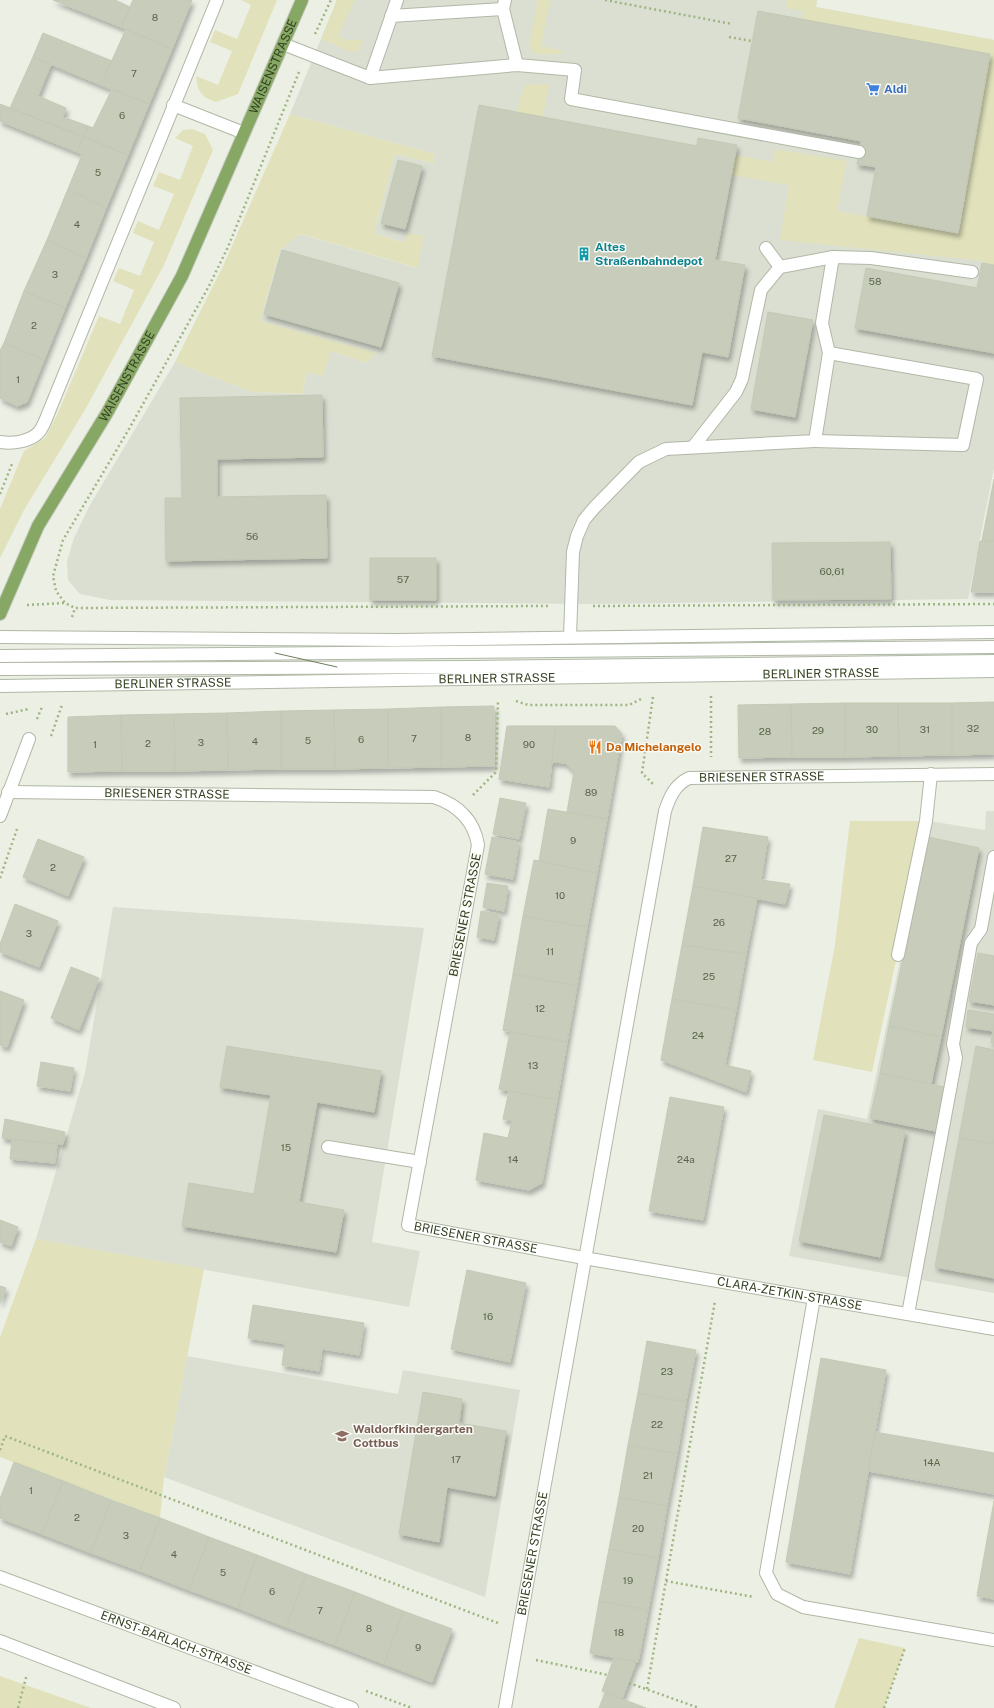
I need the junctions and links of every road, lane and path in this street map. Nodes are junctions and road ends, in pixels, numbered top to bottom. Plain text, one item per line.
1 (217, 0) edge
2 (302, 0) edge
3 (397, 0) edge
4 (604, 0) edge
5 (504, 5) edge
6 (391, 16) junction
7 (732, 24) dead end
8 (729, 37) dead end
9 (752, 41) dead end
10 (282, 44) junction
11 (517, 65) junction
12 (370, 78) junction
13 (173, 105) junction
14 (244, 133) junction
15 (859, 152) dead end
16 (766, 248) dead end
17 (833, 257) junction
18 (780, 267) junction
19 (972, 272) dead end
20 (829, 353) junction
21 (22, 441) junction
22 (814, 441) junction
23 (0, 442) edge
24 (693, 447) junction
25 (0, 494) edge
26 (994, 604) edge
27 (572, 606) junction
28 (2, 610) edge
29 (994, 632) edge
30 (0, 636) edge
31 (570, 637) junction
32 (994, 647) edge
33 (0, 656) edge
34 (994, 661) edge
35 (0, 669) edge
36 (994, 671) edge
37 (0, 686) edge
38 (711, 691) dead end
39 (654, 692) dead end
40 (498, 695) dead end
41 (29, 739) dead end
42 (931, 774) junction
43 (994, 774) edge
44 (712, 778) junction
45 (8, 792) junction
46 (669, 799) junction
47 (459, 810) junction
48 (0, 816) edge
49 (994, 857) edge
50 (898, 956) dead end
51 (328, 1147) dead end
52 (420, 1162) junction
53 (584, 1258) junction
54 (718, 1281) junction
55 (814, 1298) junction
56 (908, 1314) junction
57 (994, 1329) edge
58 (0, 1450) edge
59 (0, 1577) edge
60 (666, 1581) junction
61 (758, 1598) dead end
62 (519, 1630) junction
63 (0, 1640) edge
64 (994, 1640) edge
65 (906, 1648) dead end
66 (33, 1653) junction
67 (514, 1655) junction
68 (608, 1675) dead end
69 (629, 1683) dead end
70 (647, 1689) junction
71 (169, 1707) edge
72 (18, 1708) edge
73 (352, 1708) edge
74 (505, 1708) edge
75 (699, 1708) edge
76 (884, 1708) edge

1 - 13 street
2 - 10 main road, WAISENSTRASSE
3 - 6 street
4 - 7 path
5 - 6 street
5 - 11 street
6 - 12 street
8 - 9 path
10 - 12 street
10 - 14 main road, WAISENSTRASSE
11 - 12 street
11 - 15 street
13 - 14 street
13 - 21 street
14 - 28 main road, WAISENSTRASSE
16 - 18 street
17 - 18 street
17 - 19 street
17 - 20 street
18 - 24 street
20 - 22 street
20 - 22 street
21 - 23 street
21 - 25 path
22 - 24 street
24 - 27 street
26 - 27 path
27 - 28 path
27 - 31 street
29 - 31 street
30 - 31 street
32 - 33 street
34 - 35 street
36 - 37 street, BERLINER STRASSE
38 - 44 path
39 - 46 path
40 - 47 path
41 - 45 street
42 - 43 street, BRIESENER STRASSE
42 - 44 street, BRIESENER STRASSE
42 - 50 street
44 - 46 street, BRIESENER STRASSE
45 - 47 street, BRIESENER STRASSE
45 - 48 street
46 - 53 street, BRIESENER STRASSE
47 - 52 street, BRIESENER STRASSE
49 - 56 street
51 - 52 street
52 - 53 street, BRIESENER STRASSE
53 - 54 street, CLARA-ZETKIN-STRASSE
53 - 62 street, BRIESENER STRASSE
54 - 55 street, CLARA-ZETKIN-STRASSE
54 - 60 path
55 - 56 street, CLARA-ZETKIN-STRASSE
55 - 64 street
56 - 57 street, CLARA-ZETKIN-STRASSE
58 - 62 path
59 - 73 street, ERNST-BARLACH-STRASSE
60 - 61 path
60 - 70 path
62 - 67 street, BRIESENER STRASSE
63 - 66 street
65 - 76 path
66 - 71 street
66 - 72 path
67 - 68 path
67 - 74 street, BRIESENER STRASSE
69 - 70 path
70 - 75 path

